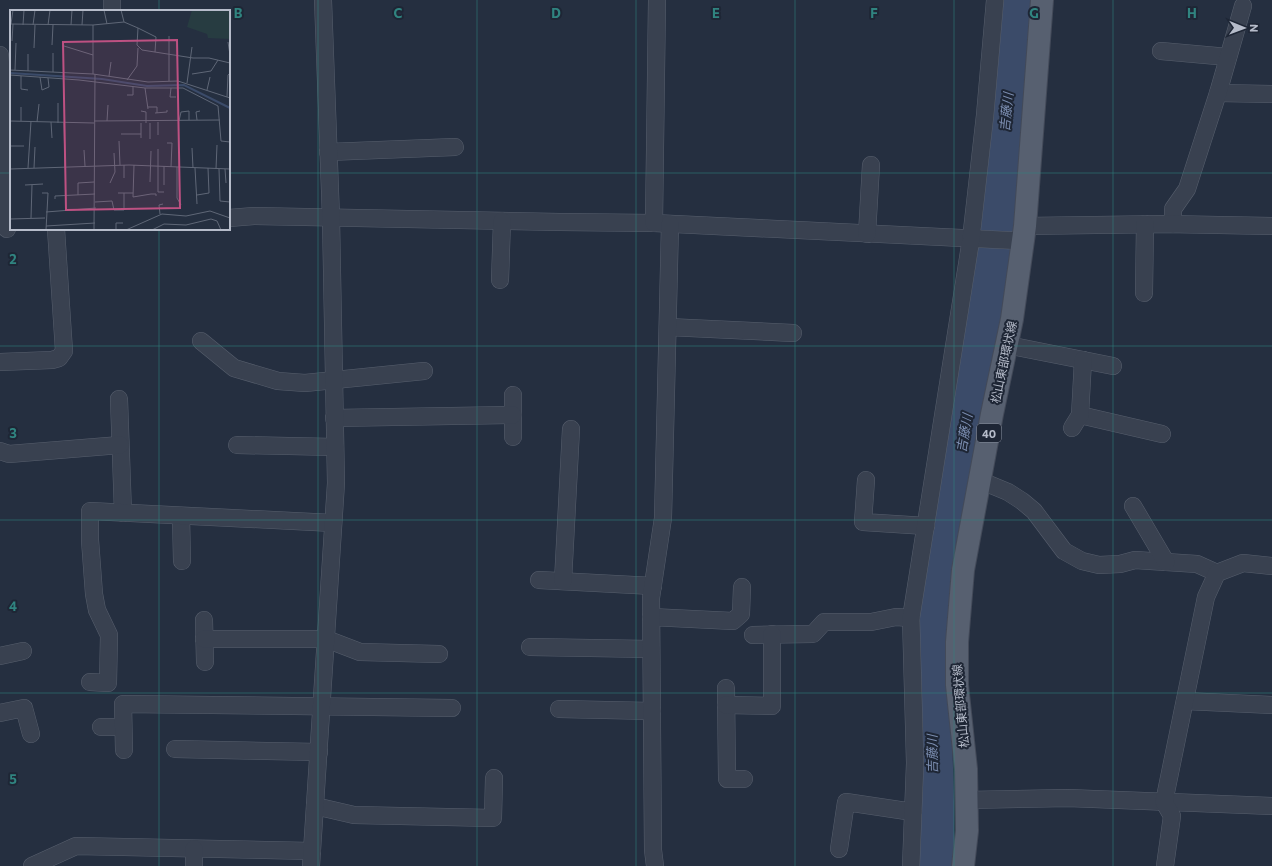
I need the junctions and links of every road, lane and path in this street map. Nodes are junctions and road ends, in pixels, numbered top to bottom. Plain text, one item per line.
1 (323, 0) edge
2 (657, 0) edge
3 (995, 0) edge
4 (1042, 0) edge
5 (1243, 6) dead end
6 (1161, 51) dead end
7 (0, 55) edge
8 (1228, 57) junction
9 (1218, 93) junction
10 (1272, 94) edge
11 (455, 147) dead end
12 (328, 152) junction
13 (870, 165) dead end
14 (230, 218) edge
15 (330, 218) junction
16 (502, 221) junction
17 (662, 223) junction
18 (1145, 224) junction
19 (1173, 224) junction
20 (1272, 226) edge
21 (6, 229) edge
22 (56, 230) edge
23 (867, 234) junction
24 (1021, 236) junction
25 (976, 240) junction
26 (500, 280) dead end
27 (1144, 293) dead end
28 (668, 327) junction
29 (793, 333) dead end
30 (201, 341) dead end
31 (1007, 345) junction
32 (1083, 360) junction
33 (0, 362) edge
34 (1113, 366) dead end
35 (424, 371) dead end
36 (334, 380) junction
37 (513, 394) dead end
38 (119, 399) dead end
39 (513, 415) junction
40 (334, 418) junction
41 (571, 429) dead end
42 (1162, 434) dead end
43 (513, 437) dead end
44 (120, 445) junction
45 (237, 445) dead end
46 (335, 447) junction
47 (0, 451) edge
48 (866, 480) dead end
49 (980, 480) junction
50 (1133, 506) dead end
51 (123, 513) junction
52 (181, 516) junction
53 (333, 523) junction
54 (926, 526) junction
55 (182, 561) dead end
56 (1166, 562) junction
57 (1272, 566) edge
58 (1217, 573) junction
59 (539, 580) dead end
60 (563, 581) junction
61 (653, 586) junction
62 (742, 587) dead end
63 (651, 617) junction
64 (911, 618) junction
65 (204, 620) dead end
66 (772, 634) junction
67 (754, 635) dead end
68 (204, 639) junction
69 (326, 639) junction
70 (530, 647) dead end
71 (651, 649) junction
72 (23, 651) dead end
73 (439, 654) dead end
74 (0, 656) edge
75 (205, 662) dead end
76 (90, 682) dead end
77 (726, 688) dead end
78 (1185, 701) junction
79 (726, 705) junction
80 (1272, 705) edge
81 (322, 707) junction
82 (452, 708) dead end
83 (558, 709) dead end
84 (652, 711) junction
85 (0, 713) edge
86 (101, 727) dead end
87 (123, 727) junction
88 (31, 734) dead end
89 (175, 749) dead end
90 (124, 750) dead end
91 (319, 752) junction
92 (494, 778) dead end
93 (744, 779) dead end
94 (966, 800) junction
95 (1164, 802) junction
96 (315, 806) junction
97 (1272, 806) edge
98 (913, 812) junction
99 (194, 848) junction
100 (839, 849) dead end
101 (312, 859) edge
102 (32, 866) edge
103 (194, 866) edge
104 (655, 866) edge
105 (911, 866) edge
106 (963, 866) edge
107 (1165, 866) edge

1 - 12 street
2 - 17 street
3 - 25 street
4 - 24 main road, 松山東部環状線 / 40
5 - 8 street
6 - 8 street
7 - 21 street
8 - 9 street
9 - 10 street
9 - 19 street
11 - 12 street
12 - 15 street
13 - 23 street
14 - 15 street
15 - 16 street
15 - 36 street
16 - 17 street
16 - 26 street
17 - 23 street
17 - 28 street
18 - 19 street
18 - 24 street
18 - 27 street
19 - 20 street
22 - 33 street
23 - 25 street
24 - 25 street
24 - 31 main road, 松山東部環状線 / 40
25 - 54 street
28 - 29 street
28 - 61 street
30 - 36 street
31 - 32 street
31 - 49 main road, 松山東部環状線 / 40
32 - 34 street
32 - 42 street
35 - 36 street
36 - 40 street
37 - 39 street
38 - 44 street
39 - 40 street
39 - 43 street
40 - 46 street
41 - 60 street
44 - 47 street
44 - 51 street
45 - 46 street
46 - 53 street
48 - 54 street
49 - 56 street
49 - 94 main road, 松山東部環状線 / 40
50 - 56 street
51 - 52 street
51 - 76 street
52 - 53 street
52 - 55 street
53 - 69 street
54 - 64 street
56 - 58 street
57 - 58 street
58 - 78 street
59 - 60 street
60 - 61 street
61 - 63 street
62 - 63 street
63 - 71 street
64 - 66 street
64 - 98 street
65 - 68 street
66 - 67 street
66 - 79 street
68 - 69 street
68 - 75 street
69 - 73 street
69 - 81 street
70 - 71 street
71 - 84 street
72 - 74 street
77 - 79 street
78 - 80 street
78 - 95 street
79 - 93 street
81 - 82 street
81 - 87 street
81 - 91 street
83 - 84 street
84 - 104 street
85 - 88 street
86 - 87 street
87 - 90 street
89 - 91 street
91 - 96 street
92 - 96 street
94 - 95 street
94 - 106 main road, 松山東部環状線 / 40
95 - 97 street
95 - 107 street
96 - 101 street
98 - 100 street
98 - 105 street
99 - 101 street
99 - 102 street
99 - 103 street

